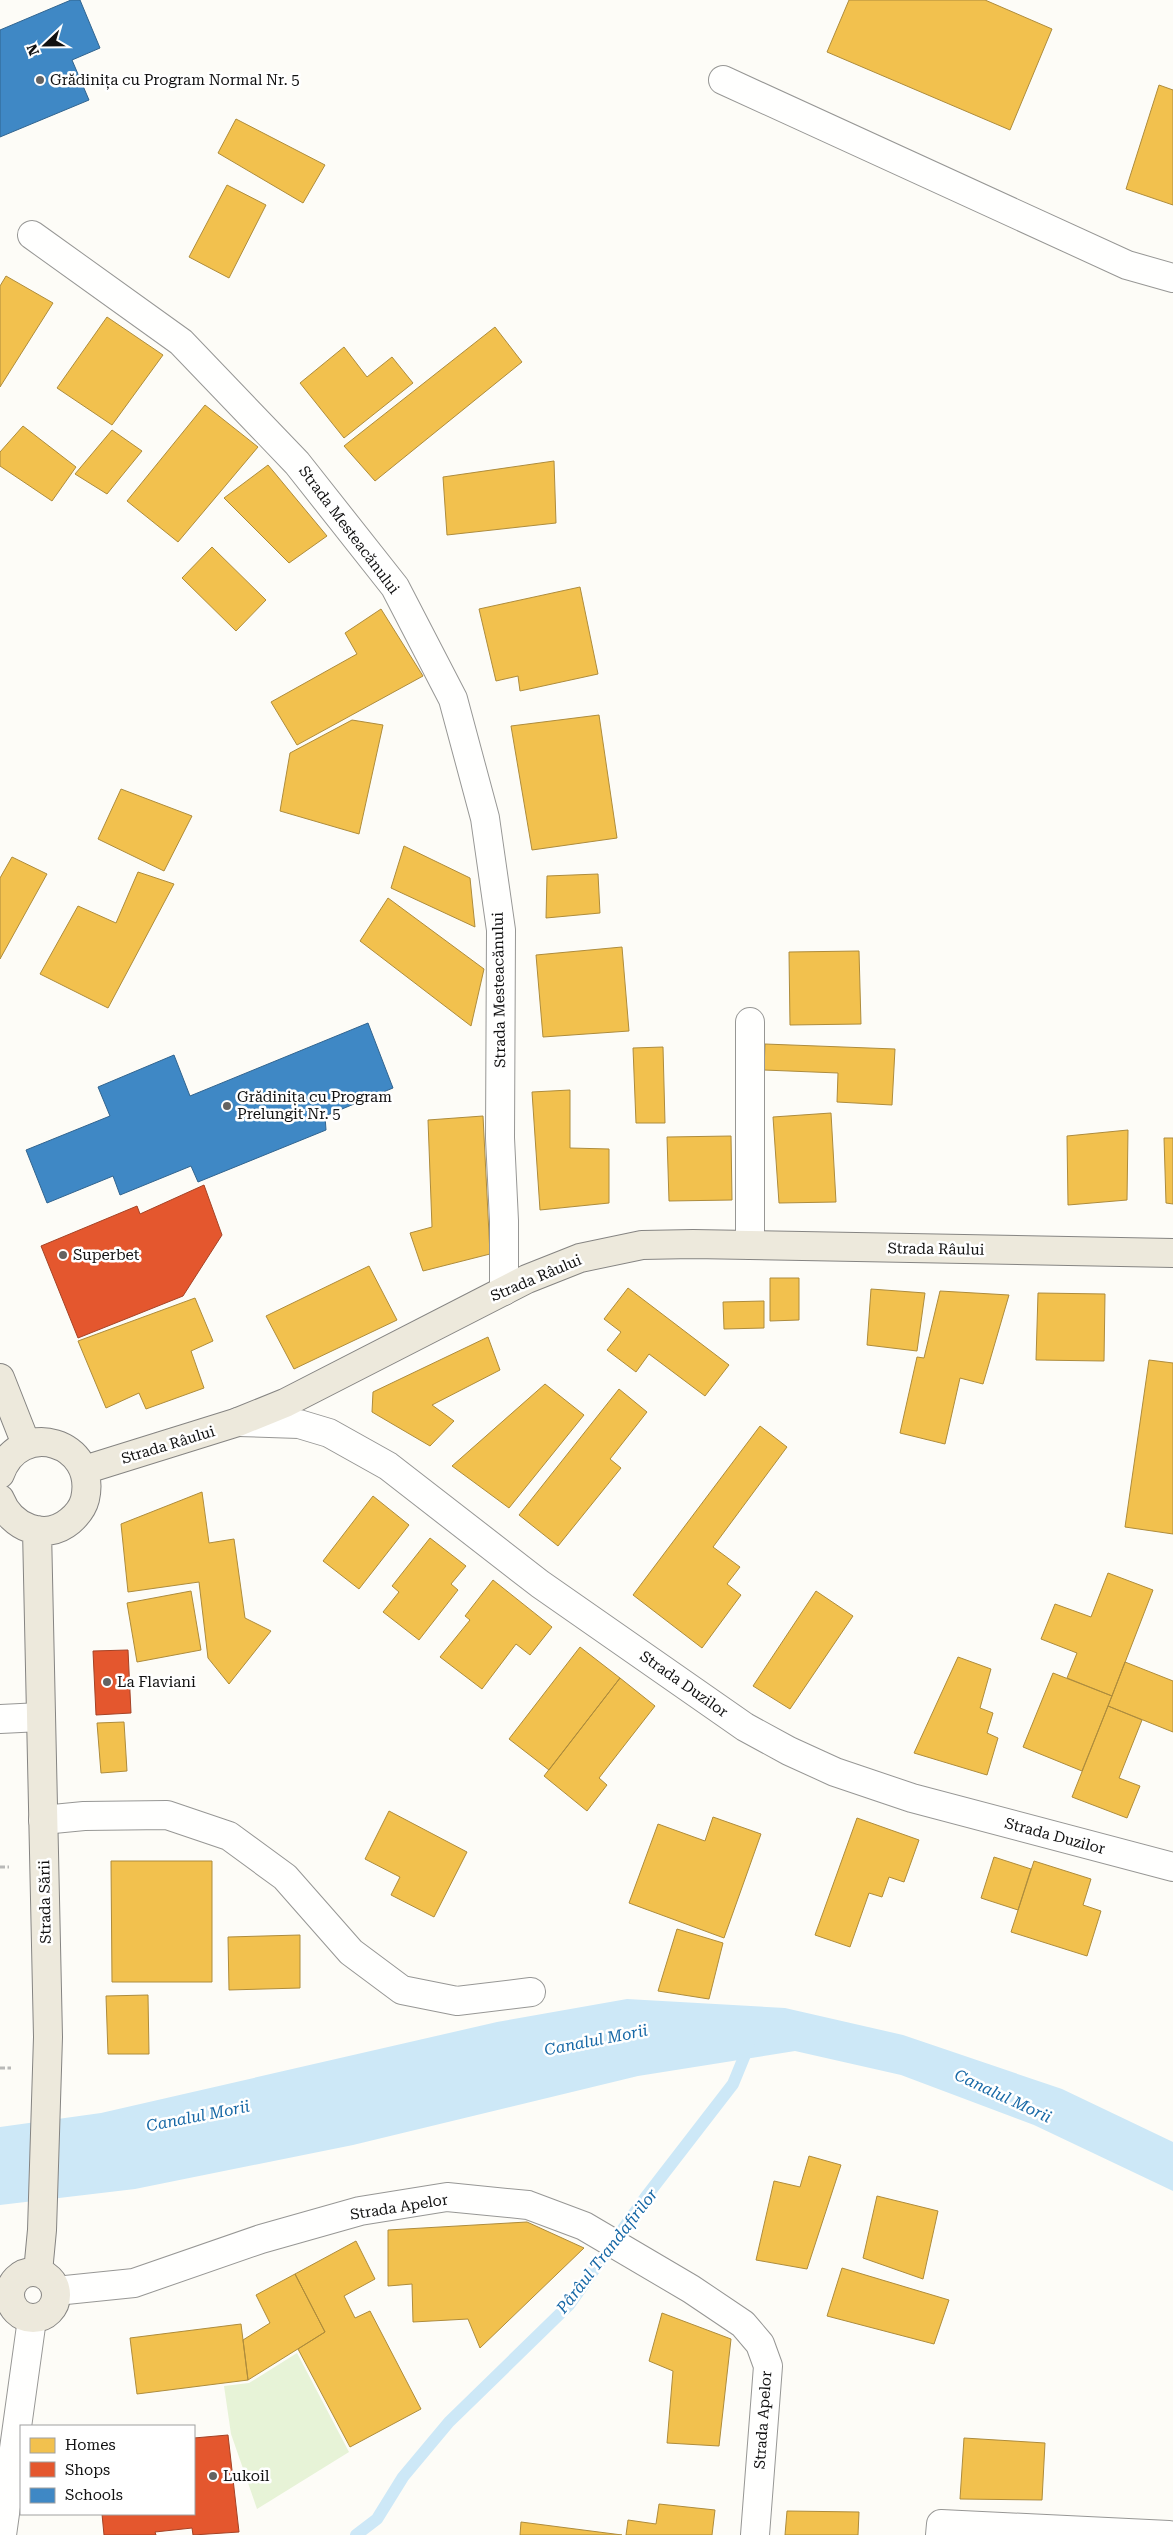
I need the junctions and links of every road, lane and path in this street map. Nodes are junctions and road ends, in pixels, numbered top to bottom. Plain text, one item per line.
1 (723, 80) dead end
2 (32, 235) dead end
3 (1173, 278) edge
4 (750, 1022) dead end
5 (750, 1245) junction
6 (1173, 1253) edge
7 (504, 1290) junction
8 (0, 1378) edge
9 (238, 1422) junction
10 (26, 1444) junction
11 (84, 1470) junction
12 (0, 1474) edge
13 (0, 1499) edge
14 (36, 1530) junction
15 (41, 1717) junction
16 (0, 1719) edge
17 (43, 1820) junction
18 (0, 1867) edge
19 (10, 1867) dead end
20 (1173, 1867) edge
21 (531, 1992) dead end
22 (0, 2068) edge
23 (11, 2068) dead end
24 (47, 2282) junction
25 (5, 2298) edge
26 (32, 2319) junction
27 (2, 2535) edge
28 (755, 2535) edge
29 (940, 2535) edge
30 (1169, 2535) edge

1 - 3 street
2 - 7 street, Strada Mesteacănului
4 - 5 street
5 - 6 main road, Strada Râului
5 - 7 main road, Strada Râului
7 - 9 main road, Strada Râului
8 - 10 main road
9 - 11 main road, Strada Râului
9 - 20 street, Strada Duzilor
10 - 11 main road
10 - 12 main road
11 - 14 main road
13 - 14 main road
14 - 15 main road, Strada Sării
15 - 16 street
15 - 17 main road, Strada Sării
17 - 21 street
17 - 24 main road, Strada Sării
18 - 19 path
22 - 23 path
24 - 25 main road
24 - 26 main road
24 - 28 street, Strada Apelor
25 - 26 main road
26 - 27 street
29 - 30 street

